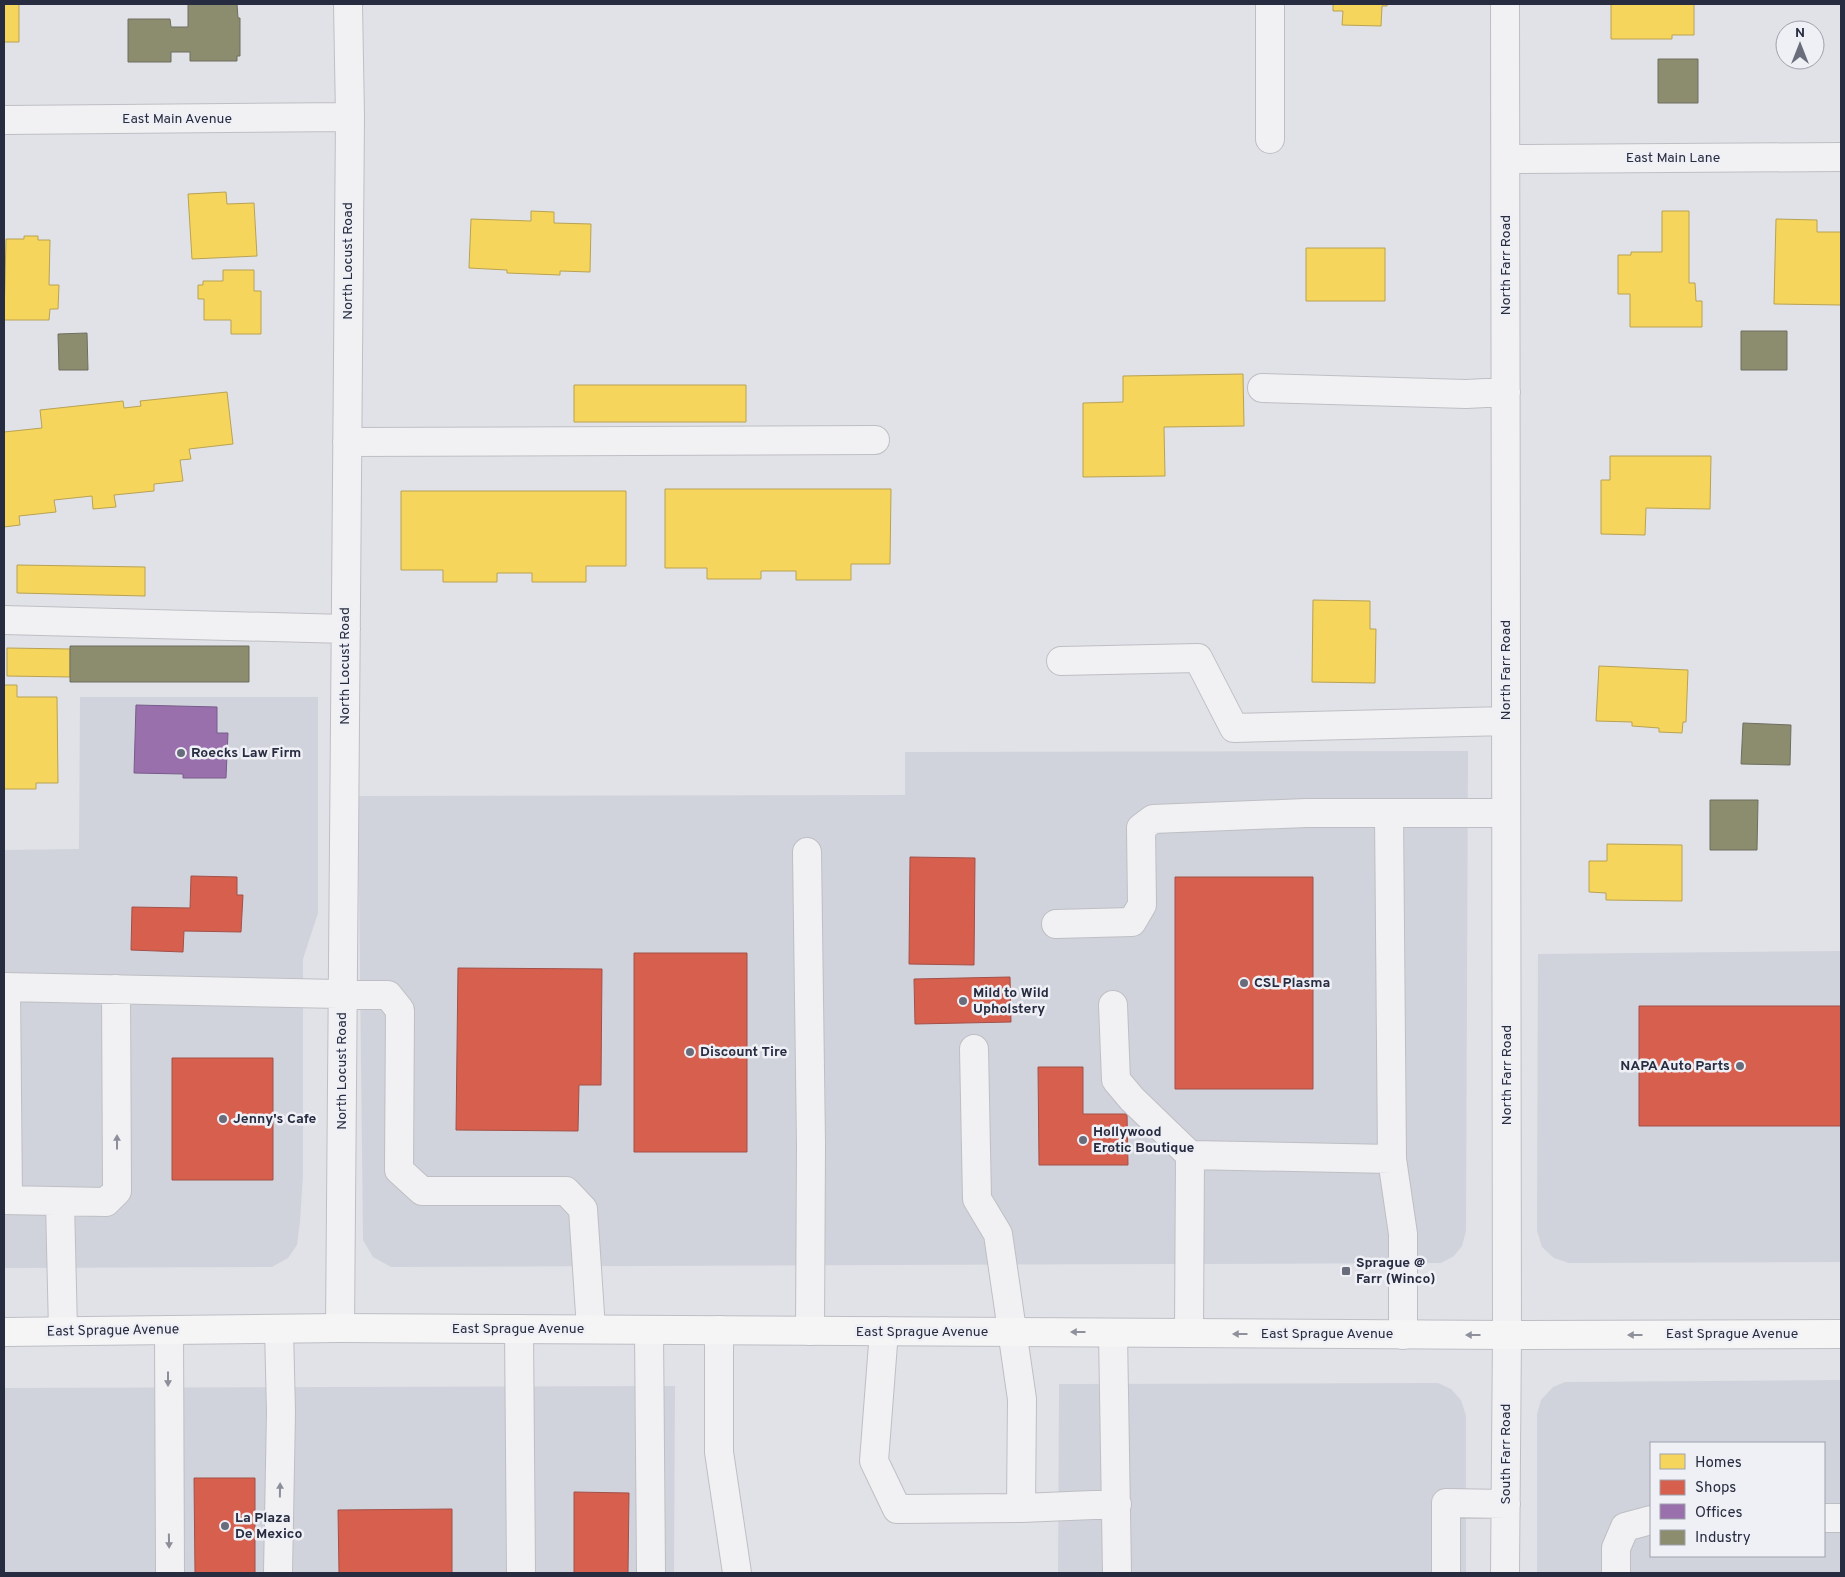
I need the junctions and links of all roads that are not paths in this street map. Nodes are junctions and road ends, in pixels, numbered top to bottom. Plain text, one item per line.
1 (348, 4) edge
2 (1270, 4) edge
3 (1505, 4) edge
4 (350, 117) junction
5 (4, 120) edge
6 (1270, 139) dead end
7 (1841, 157) edge
8 (1506, 159) junction
9 (1262, 388) dead end
10 (1506, 392) junction
11 (875, 440) dead end
12 (347, 442) junction
13 (4, 620) edge
14 (346, 629) junction
15 (1061, 661) dead end
16 (1506, 721) junction
17 (1388, 813) junction
18 (1506, 813) junction
19 (807, 852) dead end
20 (1056, 924) dead end
21 (5, 987) edge
22 (116, 989) junction
23 (342, 994) junction
24 (1113, 1005) dead end
25 (974, 1049) dead end
26 (1190, 1155) junction
27 (1392, 1159) junction
28 (6, 1200) edge
29 (60, 1202) junction
30 (340, 1328) junction
31 (279, 1329) junction
32 (519, 1329) junction
33 (168, 1330) junction
34 (591, 1330) junction
35 (649, 1330) junction
36 (719, 1330) junction
37 (63, 1331) junction
38 (810, 1331) junction
39 (884, 1331) junction
40 (4, 1332) edge
41 (1012, 1332) junction
42 (1113, 1333) junction
43 (1189, 1333) junction
44 (1841, 1334) edge
45 (1403, 1335) junction
46 (1507, 1335) junction
47 (1117, 1504) junction
48 (1506, 1504) junction
49 (1021, 1508) junction
50 (1825, 1518) edge
51 (1841, 1518) edge
52 (1650, 1520) edge
53 (170, 1573) edge
54 (278, 1573) edge
55 (520, 1573) edge
56 (651, 1573) edge
57 (737, 1573) edge
58 (1117, 1573) edge
59 (1446, 1573) edge
60 (1505, 1573) edge
61 (1616, 1573) edge

1 - 4 street, North Locust Road
2 - 6 street
3 - 8 street, North Farr Road
4 - 5 street, East Main Avenue
4 - 12 street, North Locust Road
7 - 8 street, East Main Lane
8 - 10 street, North Farr Road
9 - 10 street
10 - 16 street, North Farr Road
11 - 12 street
12 - 14 street, North Locust Road
13 - 14 street
14 - 23 street, North Locust Road
15 - 16 street
16 - 18 street, North Farr Road
17 - 18 street
17 - 20 street
17 - 27 street
18 - 46 street, North Farr Road
19 - 38 street
21 - 22 street
21 - 28 street
22 - 23 street
29 -> 22 street
23 - 30 street, North Locust Road
23 - 34 street
24 - 26 street
25 - 41 street
26 - 27 street
26 - 43 street
27 - 45 street
28 - 29 street
29 - 37 street
30 - 31 main road, East Sprague Avenue
30 - 32 main road, East Sprague Avenue
31 - 33 main road, East Sprague Avenue
54 -> 31 street
32 - 34 main road, East Sprague Avenue
32 - 55 street
33 - 37 main road, East Sprague Avenue
33 -> 53 street
34 - 35 main road, East Sprague Avenue
35 - 36 main road, East Sprague Avenue
35 - 56 street
36 - 38 main road, East Sprague Avenue
36 - 57 street
37 - 40 main road, East Sprague Avenue
38 - 39 main road, East Sprague Avenue
39 - 41 main road, East Sprague Avenue
39 - 49 street
42 -> 41 main road, East Sprague Avenue
41 - 49 street
42 - 43 main road, East Sprague Avenue
42 - 47 street
45 -> 43 main road, East Sprague Avenue
44 -> 46 main road, East Sprague Avenue
46 -> 45 main road, East Sprague Avenue
46 - 48 street, South Farr Road
47 - 49 street
47 - 58 street
48 - 59 street
48 - 60 street, South Farr Road
50 - 51 street
52 - 61 street

